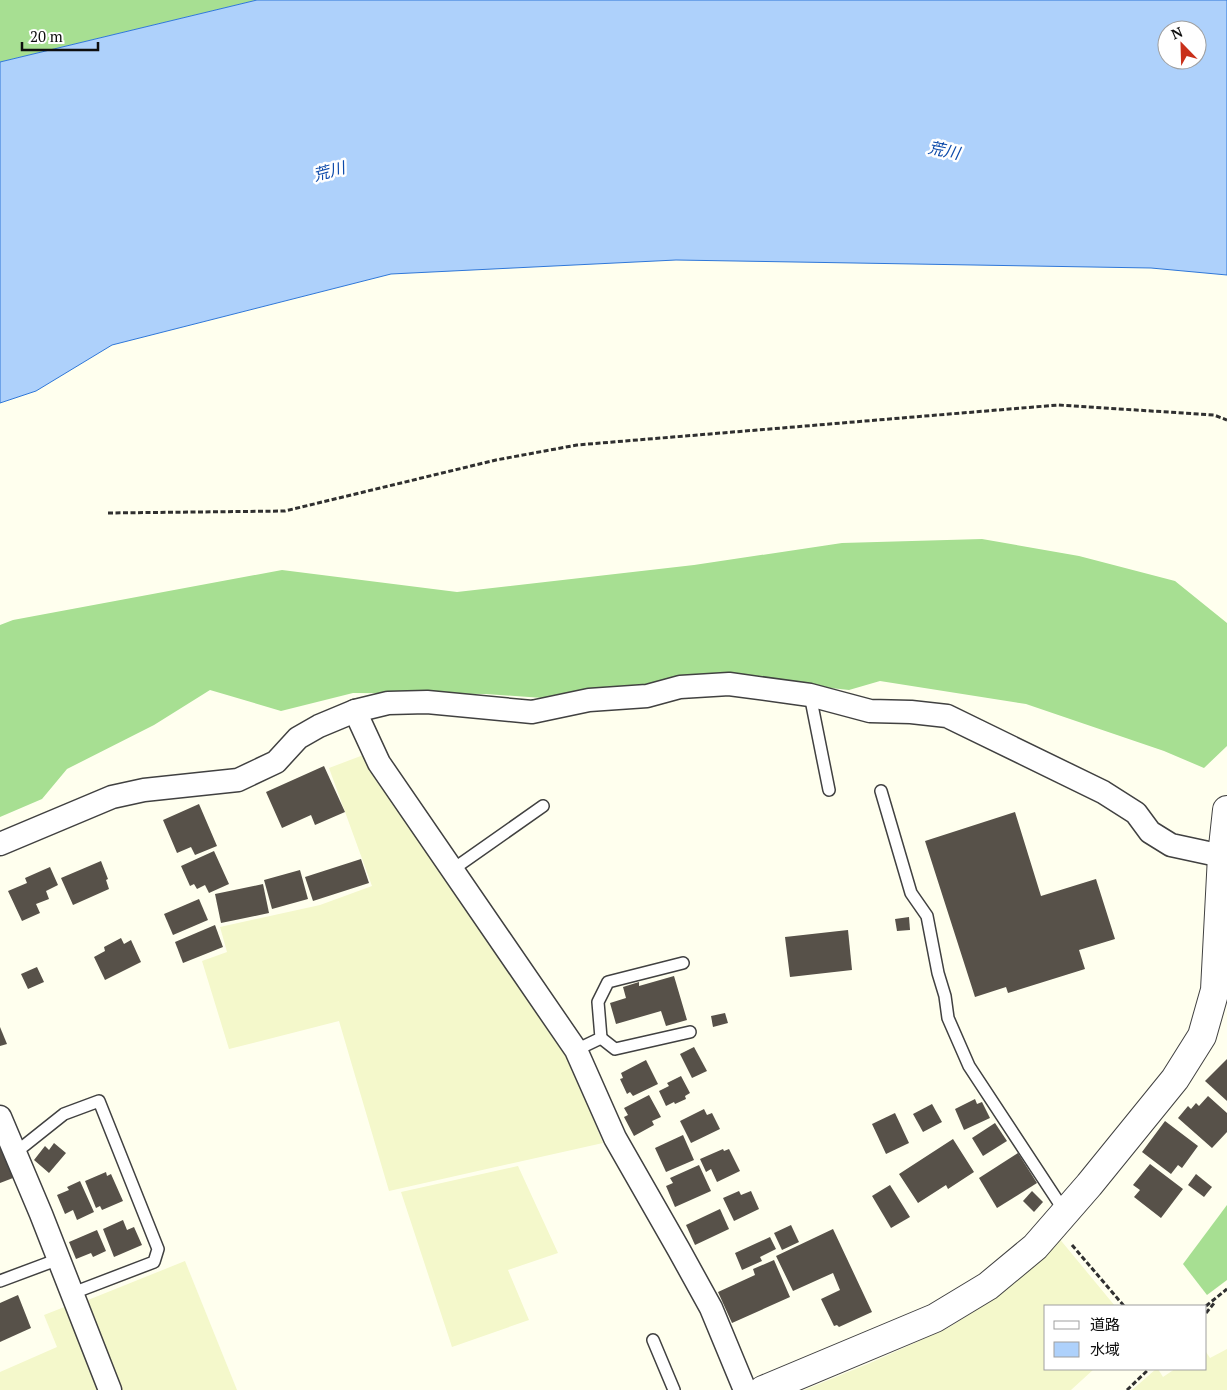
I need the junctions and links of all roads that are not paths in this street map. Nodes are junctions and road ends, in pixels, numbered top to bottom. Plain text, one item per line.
1 (810, 695) junction
2 (355, 711) junction
3 (829, 790) dead end
4 (880, 791) dead end
5 (544, 806) dead end
6 (1227, 810) edge
7 (0, 844) edge
8 (1222, 856) junction
9 (452, 870) junction
10 (684, 963) dead end
11 (1221, 997) edge
12 (690, 1032) dead end
13 (600, 1038) junction
14 (576, 1050) junction
15 (0, 1117) edge
16 (14, 1153) junction
17 (1059, 1218) junction
18 (59, 1260) junction
19 (0, 1281) edge
20 (74, 1294) junction
21 (653, 1340) dead end
22 (110, 1390) edge
23 (674, 1390) edge
24 (745, 1390) edge
25 (763, 1390) edge

1 - 2 street
1 - 3 lane
1 - 8 street
2 - 7 street
2 - 9 street
4 - 17 lane
5 - 9 lane
6 - 8 street
8 - 11 street
9 - 14 street
10 - 13 lane
11 - 17 street
12 - 13 lane
13 - 14 lane
14 - 24 street
15 - 16 street
16 - 18 street
16 - 20 lane
17 - 25 street
18 - 19 lane
18 - 20 street
20 - 22 street
21 - 23 lane

